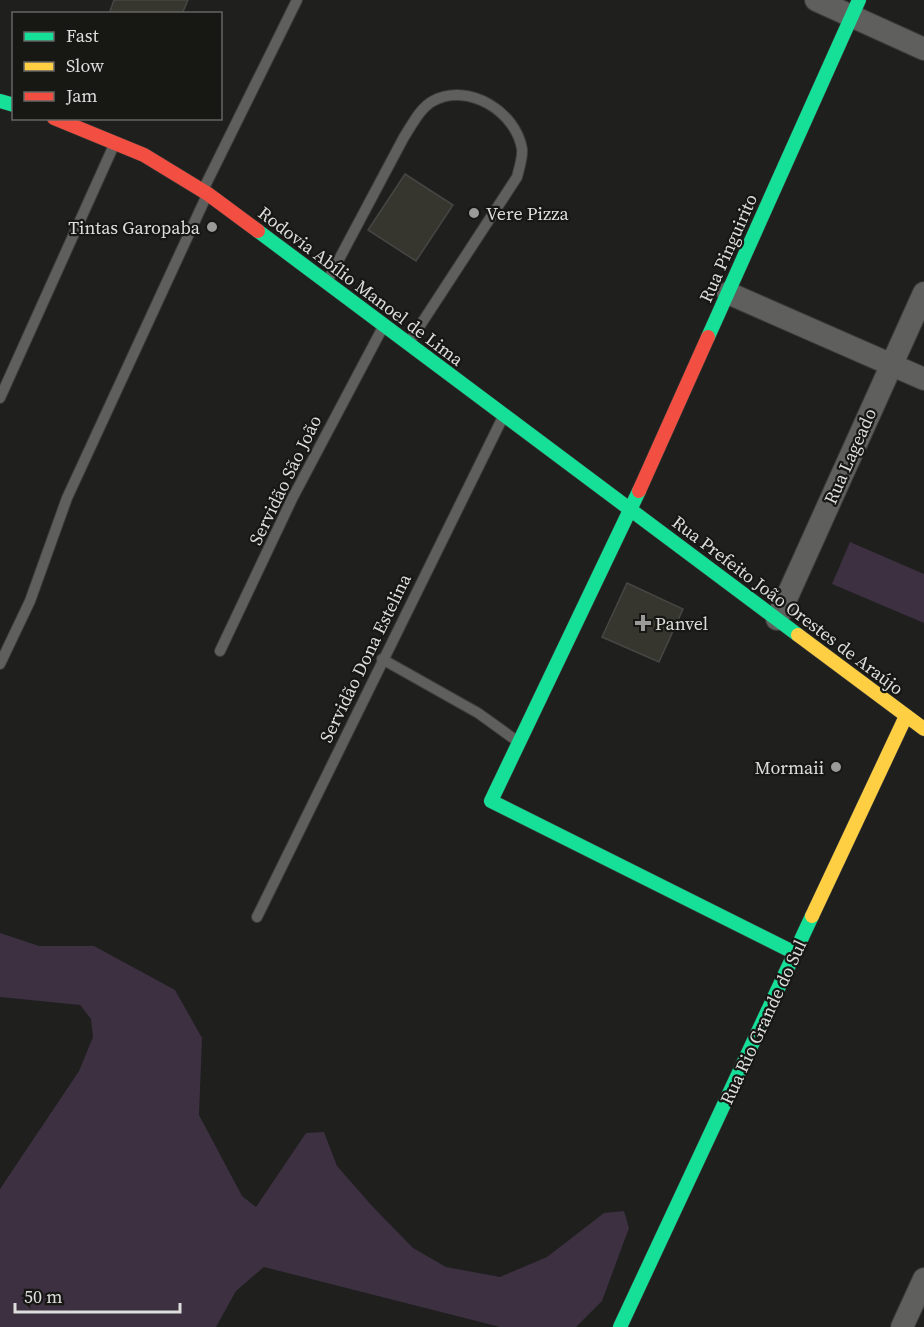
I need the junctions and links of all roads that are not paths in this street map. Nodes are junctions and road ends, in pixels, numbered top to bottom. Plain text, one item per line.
1 (297, 0) edge
2 (816, 0) edge
3 (855, 8) edge
4 (924, 49) edge
5 (59, 120) edge
6 (116, 142) junction
7 (205, 192) junction
8 (326, 283) junction
9 (728, 293) junction
10 (924, 293) edge
11 (384, 325) junction
12 (408, 343) junction
13 (892, 365) junction
14 (924, 379) edge
15 (0, 398) edge
16 (503, 415) junction
17 (630, 510) junction
18 (777, 619) junction
19 (220, 651) dead end
20 (382, 659) junction
21 (0, 664) edge
22 (919, 723) edge
23 (517, 741) junction
24 (257, 917) dead end
25 (795, 953) junction
26 (924, 1279) edge
27 (620, 1327) edge
28 (902, 1327) edge

1 - 7 lane
2 - 3 street
3 - 4 street
3 - 9 street, Rua Pinguirito
5 - 6 street, Rodovia Abílio Manoel de Lima
6 - 7 street, Rodovia Abílio Manoel de Lima
6 - 15 lane
7 - 8 street, Rodovia Abílio Manoel de Lima
7 - 21 lane
8 - 11 street, Rodovia Abílio Manoel de Lima
8 - 12 lane
9 - 13 street
9 - 17 street, Rua Pinguirito
10 - 13 street, Rua Lageado
11 - 12 street, Rodovia Abílio Manoel de Lima
11 - 19 lane, Servidão São João
12 - 16 street, Rodovia Abílio Manoel de Lima
13 - 14 street
13 - 18 street, Rua Lageado
16 - 17 street, Rodovia Abílio Manoel de Lima
16 - 20 lane, Servidão Dona Estelina
17 - 18 street, Rua Prefeito João Orestes de Araújo
17 - 23 street, Rua Pinguirito
18 - 22 street, Rua Prefeito João Orestes de Araújo
20 - 23 lane
20 - 24 lane, Servidão Dona Estelina
22 - 25 street, Rua Rio Grande do Sul
23 - 25 street, Rua Pinguirito
25 - 27 street, Rua Rio Grande do Sul
26 - 28 street

